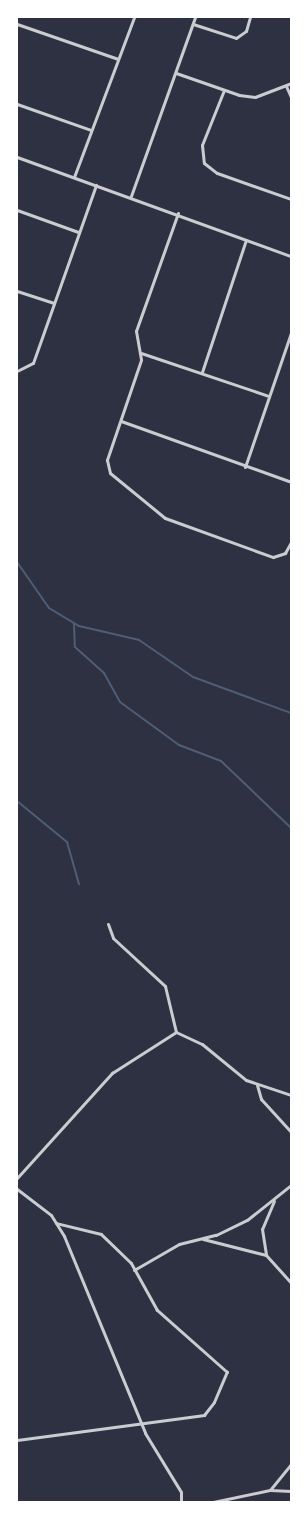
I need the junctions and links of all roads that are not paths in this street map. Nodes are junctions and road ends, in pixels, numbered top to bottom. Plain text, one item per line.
1 (134, 17) edge
2 (195, 17) edge
3 (250, 17) edge
4 (17, 24) edge
5 (192, 24) junction
6 (118, 59) junction
7 (176, 73) junction
8 (291, 83) edge
9 (286, 86) junction
10 (224, 90) junction
11 (291, 97) edge
12 (17, 104) edge
13 (91, 130) junction
14 (17, 156) edge
15 (74, 177) junction
16 (96, 185) junction
17 (131, 196) junction
18 (291, 198) edge
19 (17, 210) edge
20 (178, 213) junction
21 (78, 232) junction
22 (246, 240) junction
23 (291, 256) edge
24 (17, 291) edge
25 (53, 303) junction
26 (291, 333) edge
27 (142, 352) junction
28 (17, 371) edge
29 (202, 372) junction
30 (269, 396) junction
31 (120, 421) junction
32 (245, 467) junction
33 (291, 482) edge
34 (291, 542) edge
35 (108, 924) dead end
36 (176, 1032) junction
37 (257, 1085) junction
38 (291, 1095) edge
39 (291, 1132) edge
40 (17, 1178) edge
41 (291, 1185) edge
42 (17, 1189) edge
43 (274, 1199) junction
44 (56, 1223) junction
45 (201, 1238) junction
46 (266, 1255) junction
47 (134, 1270) junction
48 (291, 1283) edge
49 (142, 1424) junction
50 (17, 1440) edge
51 (291, 1464) edge
52 (270, 1490) junction
53 (291, 1492) edge
54 (181, 1502) edge
55 (213, 1502) edge

1 - 6 street
2 - 5 street
3 - 5 street
4 - 6 street
5 - 7 street
6 - 13 street
7 - 10 street
7 - 17 street
8 - 9 street
9 - 10 street
9 - 11 street
10 - 18 street
12 - 13 street
13 - 15 street
14 - 15 street
15 - 16 street
16 - 17 street
16 - 21 street
17 - 20 street
19 - 21 street
20 - 22 street
20 - 27 street
21 - 25 street
22 - 23 street
22 - 29 street
24 - 25 street
25 - 28 street
26 - 30 street
27 - 29 street
27 - 31 street
29 - 30 street
30 - 32 street
31 - 32 street
31 - 34 street
32 - 33 street
35 - 36 street
36 - 37 street
36 - 40 street
37 - 38 street
37 - 39 street
41 - 43 street
42 - 44 street
43 - 45 street
43 - 46 street
44 - 47 street
44 - 49 street
45 - 46 street
45 - 47 street
46 - 48 street
47 - 49 street
49 - 50 street
49 - 54 street
51 - 52 street
52 - 53 street
52 - 55 street

